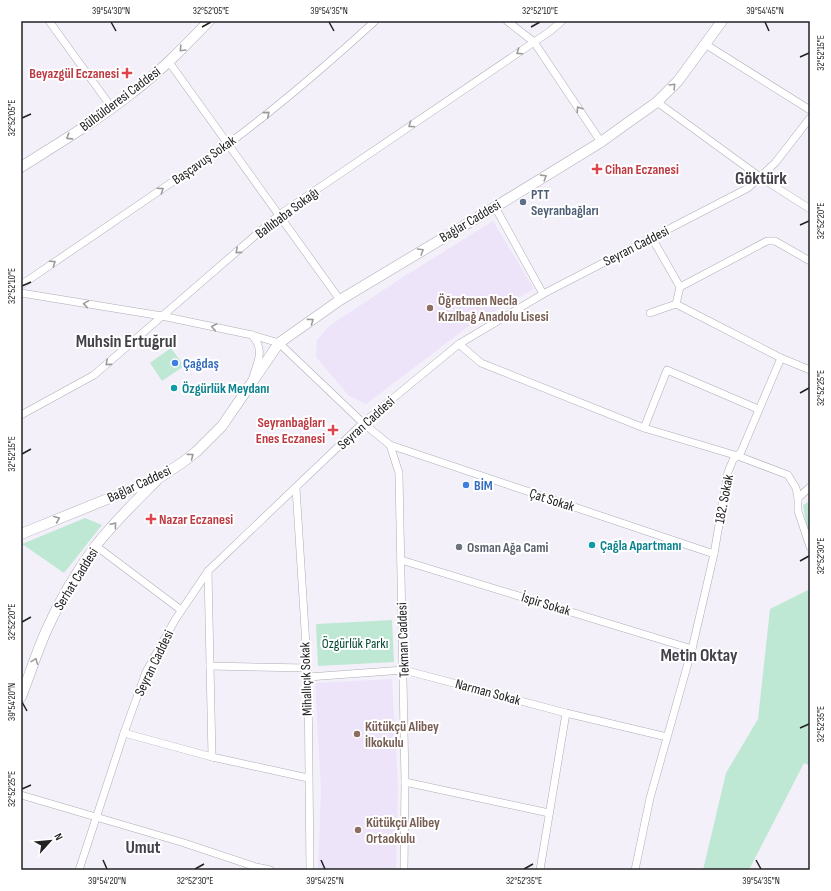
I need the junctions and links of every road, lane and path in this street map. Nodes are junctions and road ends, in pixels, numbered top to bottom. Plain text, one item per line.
1 (209, 21) edge
2 (375, 21) edge
3 (507, 21) edge
4 (562, 21) edge
5 (722, 21) edge
6 (54, 22) edge
7 (534, 42) junction
8 (705, 44) junction
9 (169, 62) junction
10 (657, 102) junction
11 (112, 108) junction
12 (810, 110) edge
13 (810, 118) edge
14 (601, 142) junction
15 (228, 144) junction
16 (21, 167) edge
17 (760, 177) junction
18 (495, 207) junction
19 (810, 209) edge
20 (279, 215) junction
21 (652, 238) junction
22 (810, 261) edge
23 (21, 285) edge
24 (680, 287) junction
25 (21, 293) edge
26 (543, 294) junction
27 (340, 300) junction
28 (676, 304) junction
29 (650, 313) dead end
30 (162, 316) junction
31 (252, 335) junction
32 (279, 343) junction
33 (459, 344) junction
34 (781, 358) junction
35 (810, 370) edge
36 (250, 385) junction
37 (758, 410) junction
38 (21, 415) edge
39 (363, 423) junction
40 (644, 428) junction
41 (390, 445) junction
42 (738, 456) junction
43 (159, 478) junction
44 (810, 486) edge
45 (296, 488) junction
46 (798, 498) junction
47 (21, 534) edge
48 (96, 546) junction
49 (810, 547) edge
50 (714, 554) junction
51 (401, 560) junction
52 (208, 571) junction
53 (181, 610) junction
54 (692, 649) junction
55 (210, 666) junction
56 (307, 668) junction
57 (404, 670) junction
58 (308, 677) junction
59 (21, 697) edge
60 (566, 713) junction
61 (124, 733) junction
62 (667, 737) junction
63 (212, 758) junction
64 (308, 778) junction
65 (405, 782) junction
66 (21, 794) edge
67 (549, 813) junction
68 (96, 816) junction
69 (79, 870) edge
70 (270, 870) edge
71 (310, 870) edge
72 (404, 870) edge
73 (540, 870) edge
74 (635, 870) edge

1 -> 9 main road, Bülbülderesi Caddesi
15 -> 2 street, Başçavuş Sokak
3 - 7 street
4 - 7 street, Ballıbaba Sokağı
5 - 8 main road, Bağlar Caddesi
6 - 11 street
14 -> 7 street
7 -> 20 street, Ballıbaba Sokağı
10 -> 8 main road, Bağlar Caddesi
8 - 12 street
9 - 11 main road, Bülbülderesi Caddesi
9 - 15 street
10 - 14 main road, Bağlar Caddesi
10 - 17 street
11 -> 16 main road, Bülbülderesi Caddesi
13 - 17 street, Seyran Caddesi
18 -> 14 main road, Bağlar Caddesi
15 - 20 street
23 -> 15 street, Başçavuş Sokak
17 - 19 street
17 - 21 street, Seyran Caddesi
18 - 26 street
27 -> 18 main road, Bağlar Caddesi
20 - 27 street
20 -> 30 street, Ballıbaba Sokağı
21 - 24 street
21 - 26 street, Seyran Caddesi
22 - 24 street
24 - 28 street
30 -> 25 street
26 - 33 street, Seyran Caddesi
32 -> 27 main road, Bağlar Caddesi
28 - 29 street
28 - 34 street
31 -> 30 street
30 -> 38 street, Ballıbaba Sokağı
31 - 32 street
31 - 36 street, Bağlar Caddesi
32 - 36 main road, Bağlar Caddesi
32 - 39 street
33 - 39 street, Seyran Caddesi
33 - 40 street
34 - 35 street
34 - 37 street, 182. Sokak
43 -> 36 main road, Bağlar Caddesi
37 - 40 street
37 - 42 street, 182. Sokak
39 - 41 street
39 - 45 street, Seyran Caddesi
40 - 42 street
41 - 50 street, Çat Sokak
41 - 51 street, Tekman Caddesi
42 - 46 street
42 - 50 street, 182. Sokak
47 -> 43 main road, Bağlar Caddesi
48 -> 43 main road, Serhat Caddesi
44 - 46 street
45 - 52 street, Seyran Caddesi
45 - 56 street, Mihallıçık Sokak
46 - 49 street
48 - 53 street
59 -> 48 main road, Serhat Caddesi
50 - 54 street, 182. Sokak
51 - 54 street, İspir Sokak
51 - 57 street, Tekman Caddesi
52 - 53 street, Seyran Caddesi
52 - 55 street
53 - 61 street, Seyran Caddesi
54 - 62 street, 182. Sokak
55 - 56 street
55 - 63 street
56 - 58 street, Mihallıçık Sokak
57 - 58 street, Narman Sokak
57 - 60 street, Narman Sokak
57 - 65 street, Tekman Caddesi
58 - 64 street, Mihallıçık Sokak
60 - 62 street, Narman Sokak
60 - 67 street
61 - 63 street
61 - 68 street, Seyran Caddesi
62 - 74 street, 182. Sokak
63 - 64 street
64 - 71 street, Mihallıçık Sokak
65 - 67 street
65 - 72 street, Tekman Caddesi
66 - 68 street
67 - 73 street
68 - 69 street, Seyran Caddesi
68 - 70 street

